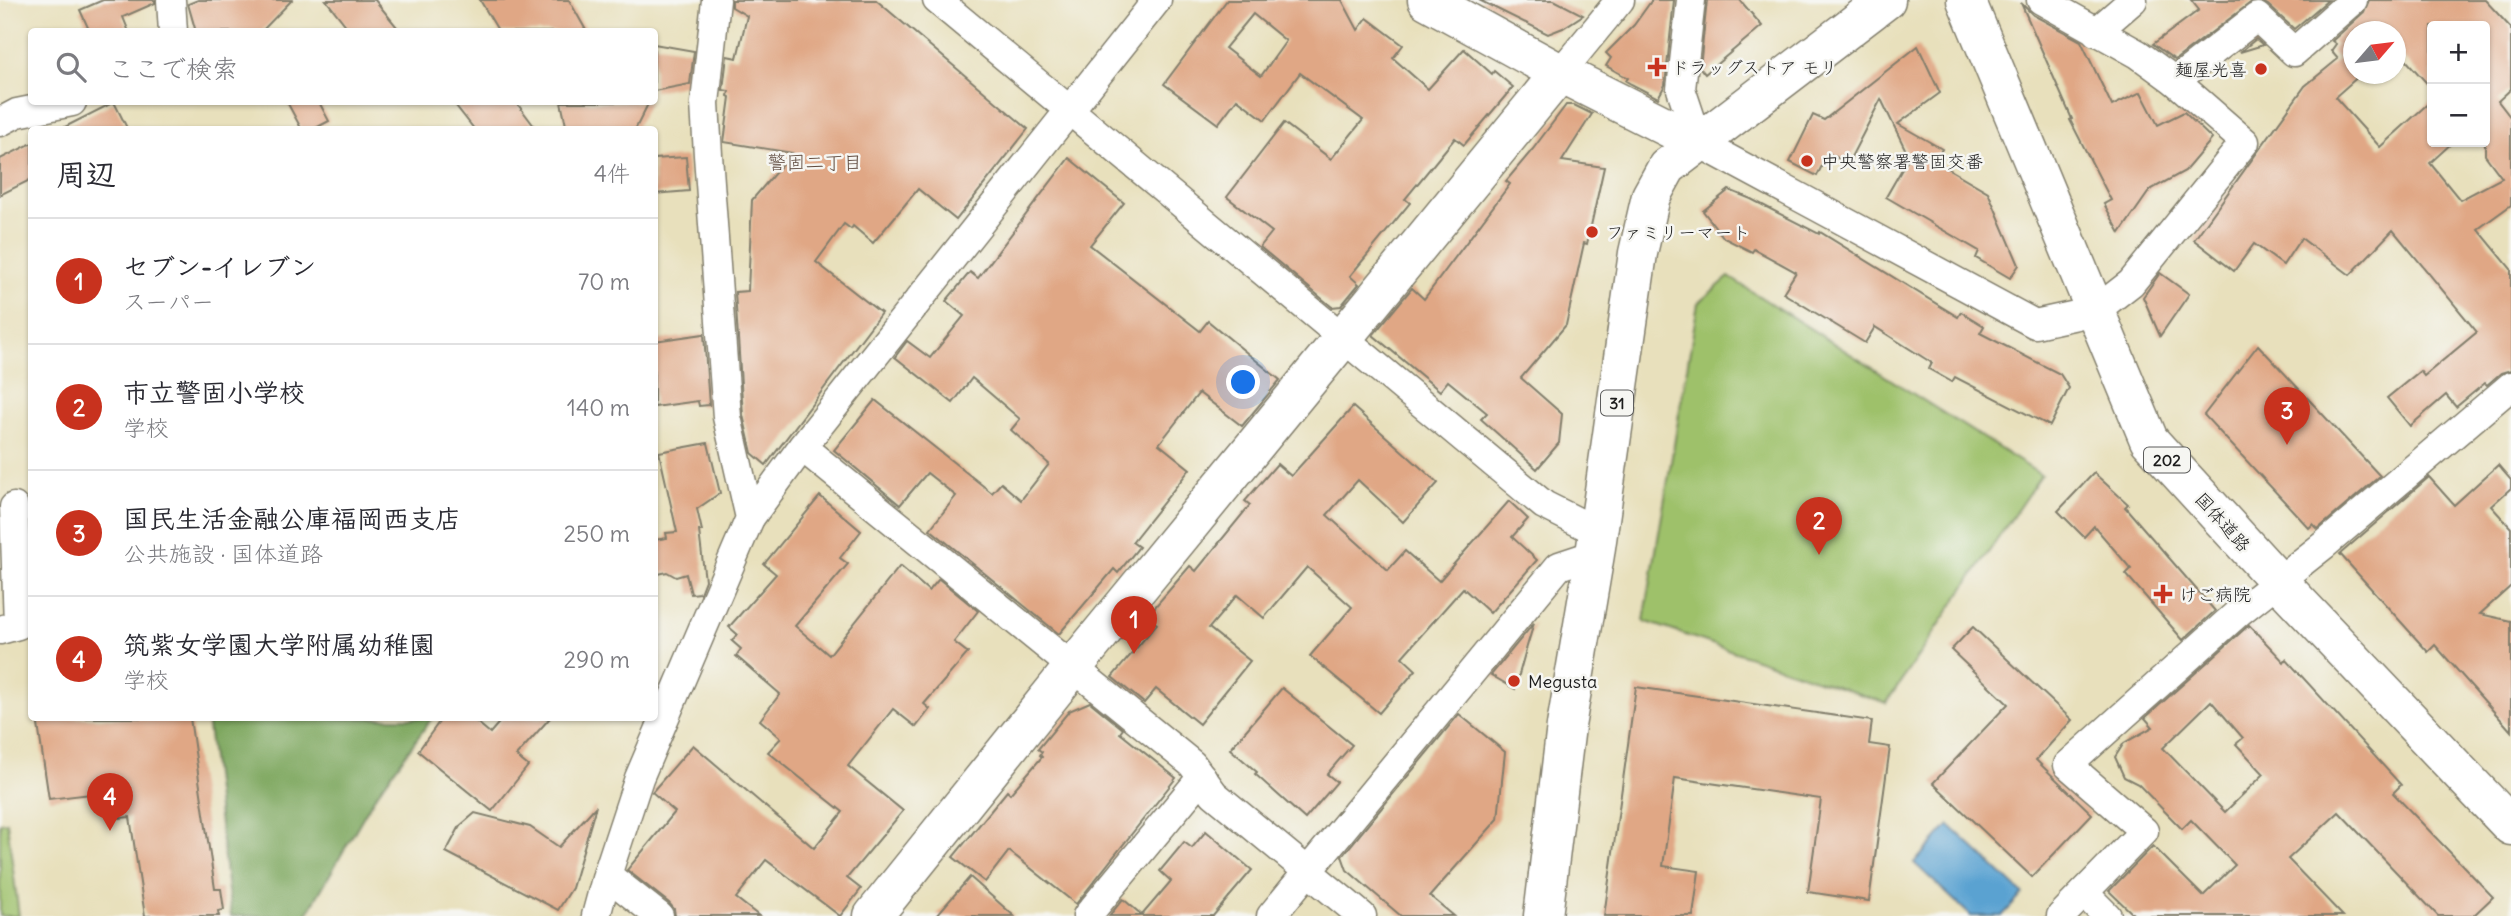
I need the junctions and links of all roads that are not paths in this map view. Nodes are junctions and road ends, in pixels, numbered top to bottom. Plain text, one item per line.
1 (171, 0) edge
2 (716, 0) edge
3 (937, 0) edge
4 (1157, 0) edge
5 (1427, 0) edge
6 (1620, 0) edge
7 (1691, 0) edge
8 (1886, 0) edge
9 (1966, 0) edge
10 (2041, 0) edge
11 (2133, 0) edge
12 (2353, 0) edge
13 (173, 28) edge
14 (2096, 32) junction
15 (1560, 73) junction
16 (2175, 81) junction
17 (57, 105) edge
18 (1069, 111) junction
19 (0, 122) edge
20 (1699, 143) junction
21 (2095, 312) junction
22 (1343, 338) junction
23 (2511, 386) edge
24 (802, 447) junction
25 (15, 504) edge
26 (750, 518) junction
27 (1596, 543) junction
28 (2278, 582) junction
29 (0, 630) edge
30 (1074, 666) junction
31 (1202, 777) junction
32 (2511, 826) edge
33 (1307, 871) junction
34 (607, 875) junction
35 (2084, 893) junction
36 (596, 916) edge
37 (659, 916) edge
38 (873, 916) edge
39 (1087, 916) edge
40 (1271, 916) edge
41 (1362, 916) edge
42 (1543, 916) edge
43 (2061, 916) edge
44 (2107, 916) edge

1 - 13 street
2 - 26 street
3 - 18 street
4 - 18 street
5 - 15 main road
6 - 15 street
7 - 20 street
8 - 20 main road, 31
9 - 21 main road, 国体道路 / 202
10 - 14 street
11 - 14 street
12 - 16 street
14 - 16 street
15 - 20 main road
15 - 22 main road
16 - 21 street
17 - 19 street
18 - 22 street
18 - 24 street
20 - 21 street
20 - 27 main road, 31
21 - 28 main road, 国体道路 / 202
22 - 27 street
22 - 30 main road
23 - 28 street
24 - 26 street
24 - 30 street
25 - 29 street
26 - 34 street
27 - 33 street
27 - 42 main road, 31
28 - 32 main road, 国体道路 / 202
28 - 35 street
30 - 31 street
30 - 38 main road
31 - 33 street
31 - 39 street
33 - 40 street
33 - 41 street
34 - 36 street
34 - 37 street
35 - 43 street
35 - 44 street

